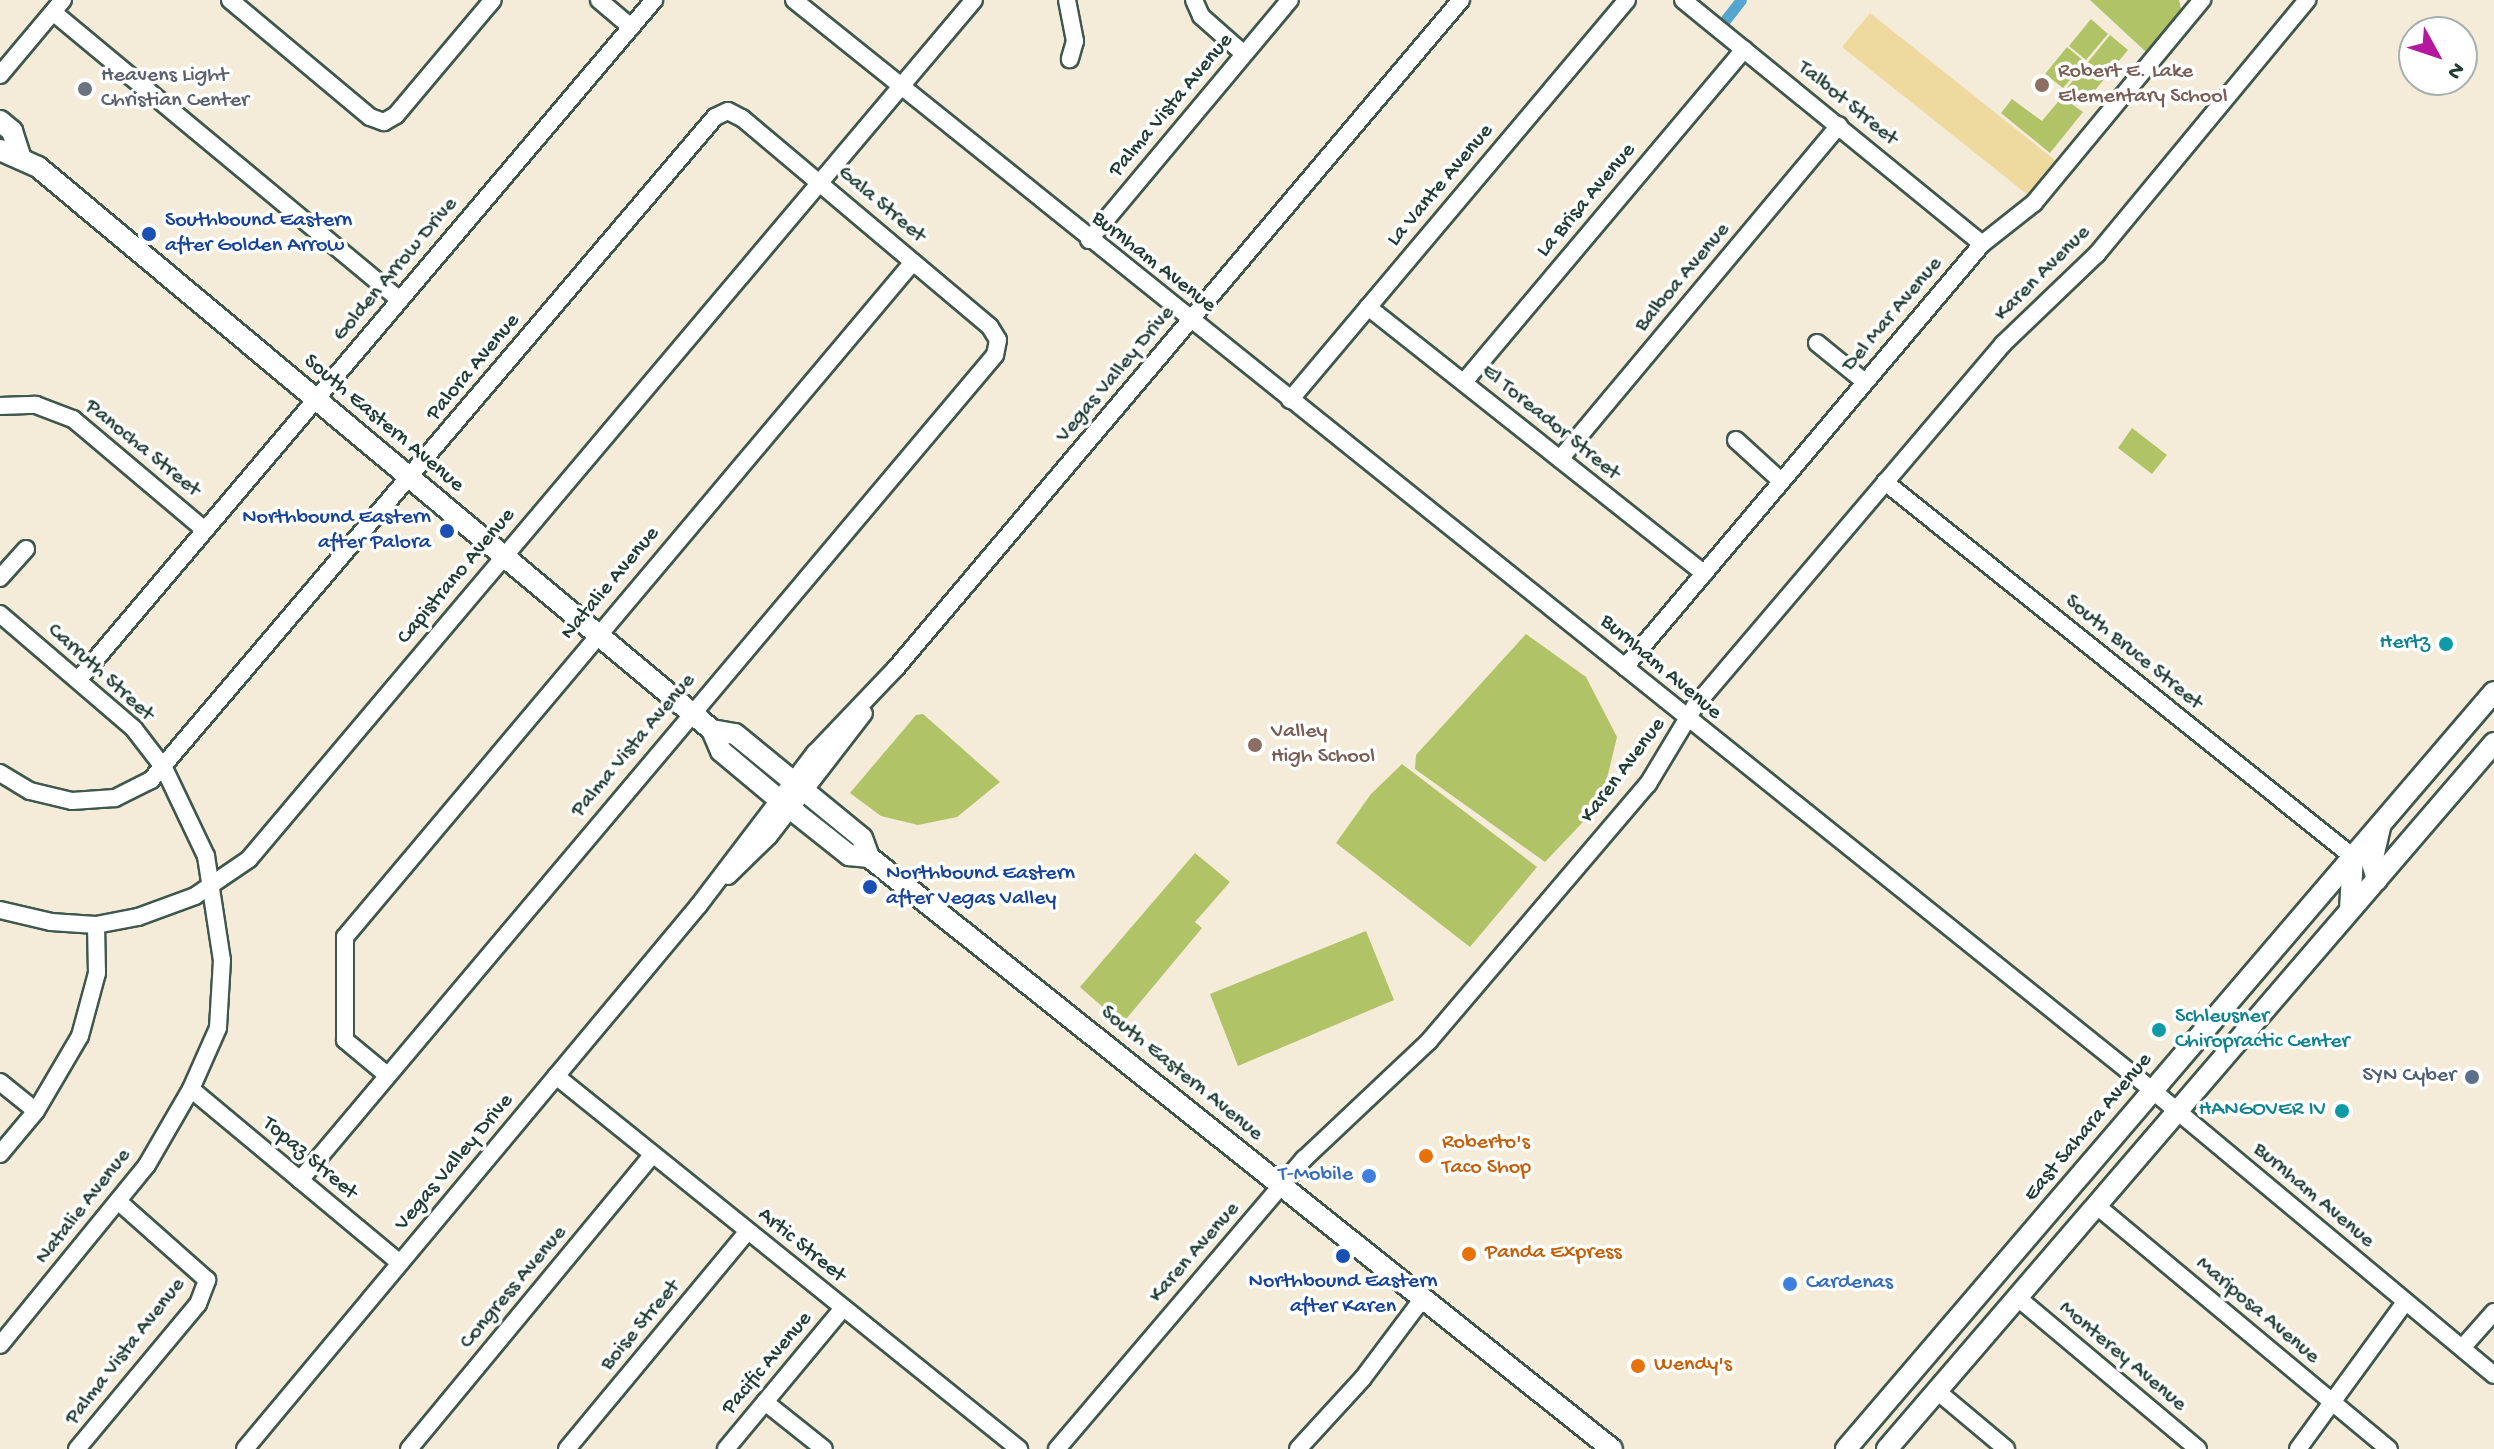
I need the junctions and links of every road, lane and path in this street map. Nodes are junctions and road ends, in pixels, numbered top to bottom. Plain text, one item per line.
1 (230, 0) edge
2 (493, 0) edge
3 (599, 0) edge
4 (654, 0) edge
5 (974, 0) edge
6 (1067, 0) edge
7 (1194, 0) edge
8 (1290, 0) edge
9 (1461, 0) edge
10 (1627, 0) edge
11 (1683, 0) edge
12 (2307, 0) edge
13 (2200, 1) edge
14 (804, 3) edge
15 (58, 6) edge
16 (631, 27) junction
17 (1744, 49) junction
18 (1244, 54) junction
19 (1070, 59) dead end
20 (0, 75) edge
21 (900, 87) junction
22 (728, 111) joint
23 (0, 121) edge
24 (1839, 125) junction
25 (0, 150) edge
26 (21, 158) junction
27 (820, 182) junction
28 (1089, 240) junction
29 (1982, 244) junction
30 (913, 262) junction
31 (400, 300) junction
32 (1368, 307) junction
33 (1191, 321) junction
34 (998, 340) joint
35 (1817, 343) dead end
36 (1464, 382) junction
37 (1865, 382) junction
38 (316, 399) junction
39 (1290, 400) junction
40 (0, 406) edge
41 (1736, 440) dead end
42 (1560, 459) junction
43 (410, 478) junction
44 (1781, 481) junction
45 (1885, 482) junction
46 (205, 530) junction
47 (26, 549) dead end
48 (503, 556) junction
49 (1704, 573) junction
50 (0, 578) edge
51 (0, 614) edge
52 (597, 634) junction
53 (1625, 667) junction
54 (79, 679) junction
55 (2494, 692) edge
56 (691, 712) junction
57 (1688, 721) junction
58 (712, 730) junction
59 (2494, 743) edge
60 (164, 768) junction
61 (0, 773) edge
62 (799, 786) junction
63 (784, 803) junction
64 (2380, 825) junction
65 (869, 857) junction
66 (2353, 857) junction
67 (2377, 880) junction
68 (212, 884) junction
69 (0, 910) edge
70 (2350, 910) junction
71 (96, 925) junction
72 (387, 1075) junction
73 (556, 1076) junction
74 (0, 1082) edge
75 (191, 1089) junction
76 (2152, 1090) junction
77 (36, 1111) junction
78 (2178, 1111) junction
79 (0, 1154) edge
80 (652, 1155) junction
81 (300, 1180) junction
82 (1282, 1186) junction
83 (119, 1202) junction
84 (2097, 1206) junction
85 (748, 1231) junction
86 (400, 1263) junction
87 (1423, 1298) junction
88 (2018, 1298) junction
89 (2405, 1302) junction
90 (843, 1308) junction
91 (2494, 1312) edge
92 (1955, 1321) junction
93 (1980, 1341) junction
94 (0, 1345) edge
95 (2462, 1348) junction
96 (2494, 1375) edge
97 (1937, 1391) junction
98 (765, 1402) junction
99 (2334, 1404) junction
100 (77, 1449) edge
101 (245, 1449) edge
102 (409, 1449) edge
103 (567, 1449) edge
104 (726, 1449) edge
105 (824, 1449) edge
106 (1019, 1449) edge
107 (1057, 1449) edge
108 (1298, 1449) edge
109 (1612, 1449) edge
110 (1846, 1449) edge
111 (1887, 1449) edge
112 (2006, 1449) edge
113 (2198, 1449) edge
114 (2298, 1449) edge
115 (2389, 1449) edge

1 - 2 street
3 - 16 street
4 - 16 street, Golden Arrow Drive
5 - 21 street, Capistrano Avenue
6 - 19 street
7 - 18 street
8 - 18 street, Palma Vista Avenue
9 - 33 street, Vegas Valley Drive
10 - 32 street, La Vante Avenue
11 - 17 street, Talbot Street
12 - 45 street, Karen Avenue
13 - 29 street, Del Mar Avenue
14 - 21 street, Burnham Avenue
15 - 20 street
15 - 31 street
16 - 31 street, Golden Arrow Drive
17 - 24 street, Talbot Street
17 - 36 street, La Brisa Avenue
18 - 28 street, Palma Vista Avenue
21 - 27 street, Capistrano Avenue
21 - 28 street, Burnham Avenue
22 - 27 street, Gala Street
22 - 43 street, Palora Avenue
23 - 26 main road, South Eastern Avenue
24 - 29 street, Talbot Street
24 - 42 street, Balboa Avenue
25 - 26 main road, South Eastern Avenue
26 - 38 main road, South Eastern Avenue
27 - 30 street, Gala Street
27 - 48 street, Capistrano Avenue
28 - 33 street, Burnham Avenue
29 - 37 street, Del Mar Avenue
30 - 34 street, Gala Street
30 - 52 street, Natalie Avenue
31 - 38 street, Golden Arrow Drive
32 - 36 street, El Toreador Street
32 - 39 street, La Vante Avenue
33 - 39 street, Burnham Avenue
33 - 62 street, Vegas Valley Drive
34 - 56 street, Palma Vista Avenue
35 - 37 street
36 - 42 street, El Toreador Street
37 - 44 street, Del Mar Avenue
38 - 43 main road, South Eastern Avenue
38 - 46 street, Golden Arrow Drive
39 - 53 street, Burnham Avenue
40 - 46 street, Panocha Street
41 - 44 street
42 - 49 street, El Toreador Street
43 - 48 main road, South Eastern Avenue
43 - 60 street, Palora Avenue
44 - 49 street, Del Mar Avenue
45 - 57 street, Karen Avenue
45 - 66 street, South Bruce Street
46 - 54 street, Golden Arrow Drive
47 - 50 street
48 - 52 main road, South Eastern Avenue
48 - 68 street, Capistrano Avenue
49 - 53 street, Del Mar Avenue
51 - 54 street, Carruth Street
52 - 56 main road, South Eastern Avenue
52 - 72 street, Natalie Avenue
53 - 57 street, Burnham Avenue
54 - 60 street, Carruth Street
55 - 64 main road, East Sahara Avenue
56 - 58 main road, South Eastern Avenue
56 - 72 street, Palma Vista Avenue
57 - 76 street, Burnham Avenue
57 - 82 street, Karen Avenue
58 - 62 main road, South Eastern Avenue
58 - 63 main road, South Eastern Avenue
59 - 67 main road
60 - 61 street, Palora Avenue
60 - 68 street, Carruth Street
62 - 63 street, Vegas Valley Drive
62 - 65 main road, South Eastern Avenue
63 - 65 main road, South Eastern Avenue
63 - 73 street, Vegas Valley Drive
64 - 66 main road, East Sahara Avenue
64 - 67 main road
65 - 82 main road, South Eastern Avenue
66 - 70 main road
66 - 76 main road, East Sahara Avenue
67 - 70 main road
68 - 71 street, Capistrano Avenue
68 - 75 street, Carruth Street
69 - 71 street
70 - 78 main road
71 - 77 street
72 - 81 street, Palma Vista Avenue
73 - 80 street, Artic Street
73 - 86 street, Vegas Valley Drive
74 - 77 street
75 - 81 street, Topaz Street
75 - 83 street, Natalie Avenue
76 - 78 street, Burnham Avenue
76 - 92 main road, East Sahara Avenue
77 - 79 street
78 - 84 main road
78 - 89 street, Burnham Avenue
80 - 85 street, Artic Street
80 - 102 street, Congress Avenue
81 - 86 street, Topaz Street
82 - 87 main road, South Eastern Avenue
82 - 107 street, Karen Avenue
83 - 94 street, Natalie Avenue
83 - 100 street, Palma Vista Avenue
84 - 88 main road
84 - 99 street, Mariposa Avenue
85 - 90 street, Artic Street
85 - 103 street, Boise Street
86 - 101 street, Vegas Valley Drive
87 - 108 street
87 - 109 main road, South Eastern Avenue
88 - 93 main road
88 - 113 street, Monterey Avenue
89 - 95 street, Burnham Avenue
89 - 99 street
90 - 98 street, Pacific Avenue
90 - 106 street, Artic Street
91 - 95 street
92 - 93 main road
92 - 110 main road, East Sahara Avenue
93 - 97 main road
95 - 96 street, Burnham Avenue
97 - 111 main road
97 - 112 street
98 - 104 street, Pacific Avenue
98 - 105 street
99 - 114 street
99 - 115 street, Mariposa Avenue

